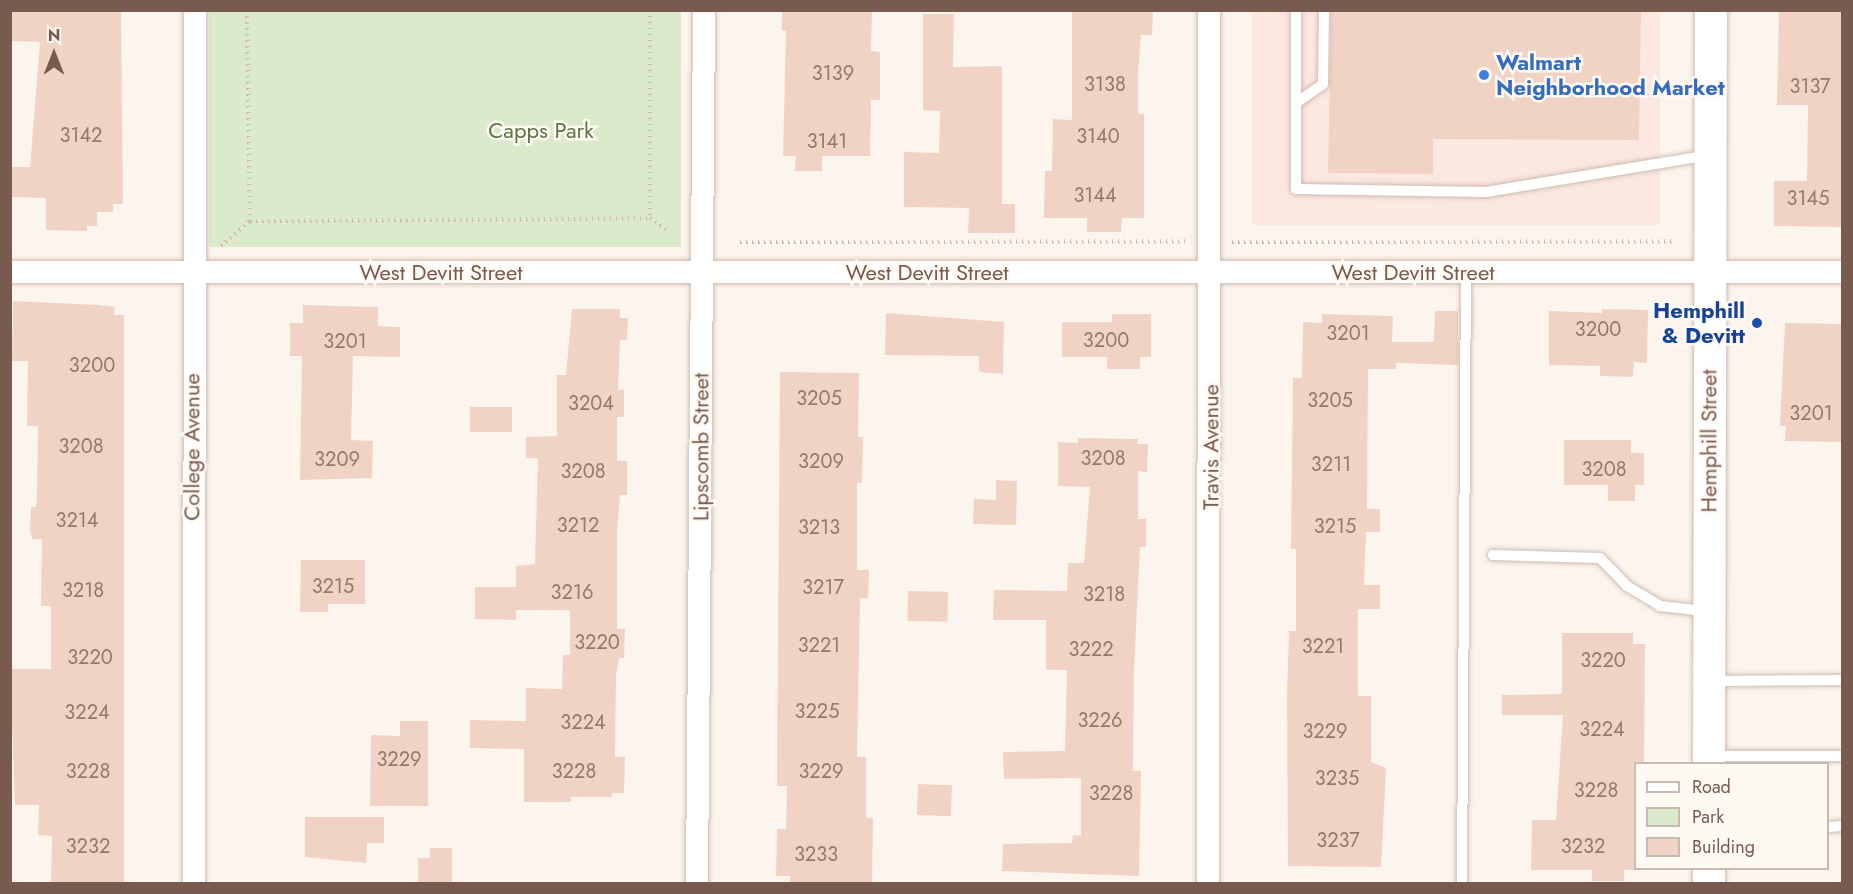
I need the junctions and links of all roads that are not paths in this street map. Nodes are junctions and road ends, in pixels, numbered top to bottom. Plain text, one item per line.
1 (195, 10) edge
2 (704, 10) edge
3 (1209, 10) edge
4 (1296, 10) edge
5 (1324, 10) edge
6 (1711, 10) edge
7 (1296, 103) junction
8 (1710, 155) junction
9 (10, 272) edge
10 (192, 272) junction
11 (1466, 272) junction
12 (1709, 272) junction
13 (1842, 272) edge
14 (702, 273) junction
15 (1212, 273) junction
16 (1493, 555) dead end
17 (1709, 611) junction
18 (1842, 680) edge
19 (1709, 681) junction
20 (1842, 756) edge
21 (1709, 760) edge
22 (194, 884) edge
23 (697, 884) edge
24 (1208, 884) edge
25 (1462, 884) edge

1 - 10 street, College Avenue
2 - 14 street, Lipscomb Street
3 - 15 street, Travis Avenue
4 - 7 lane
5 - 7 lane
6 - 8 main road, Hemphill Street
7 - 8 lane
8 - 12 main road, Hemphill Street
9 - 10 street, West Devitt Street
10 - 14 street, West Devitt Street
10 - 22 street, College Avenue
11 - 12 street, West Devitt Street
11 - 15 street, West Devitt Street
11 - 25 lane
12 - 13 street, West Devitt Street
12 - 17 main road, Hemphill Street
14 - 15 street, West Devitt Street
14 - 23 street, Lipscomb Street
15 - 24 street, Travis Avenue
16 - 17 lane
17 - 19 main road, Hemphill Street
18 - 19 lane
19 - 21 main road, Hemphill Street
20 - 21 lane

